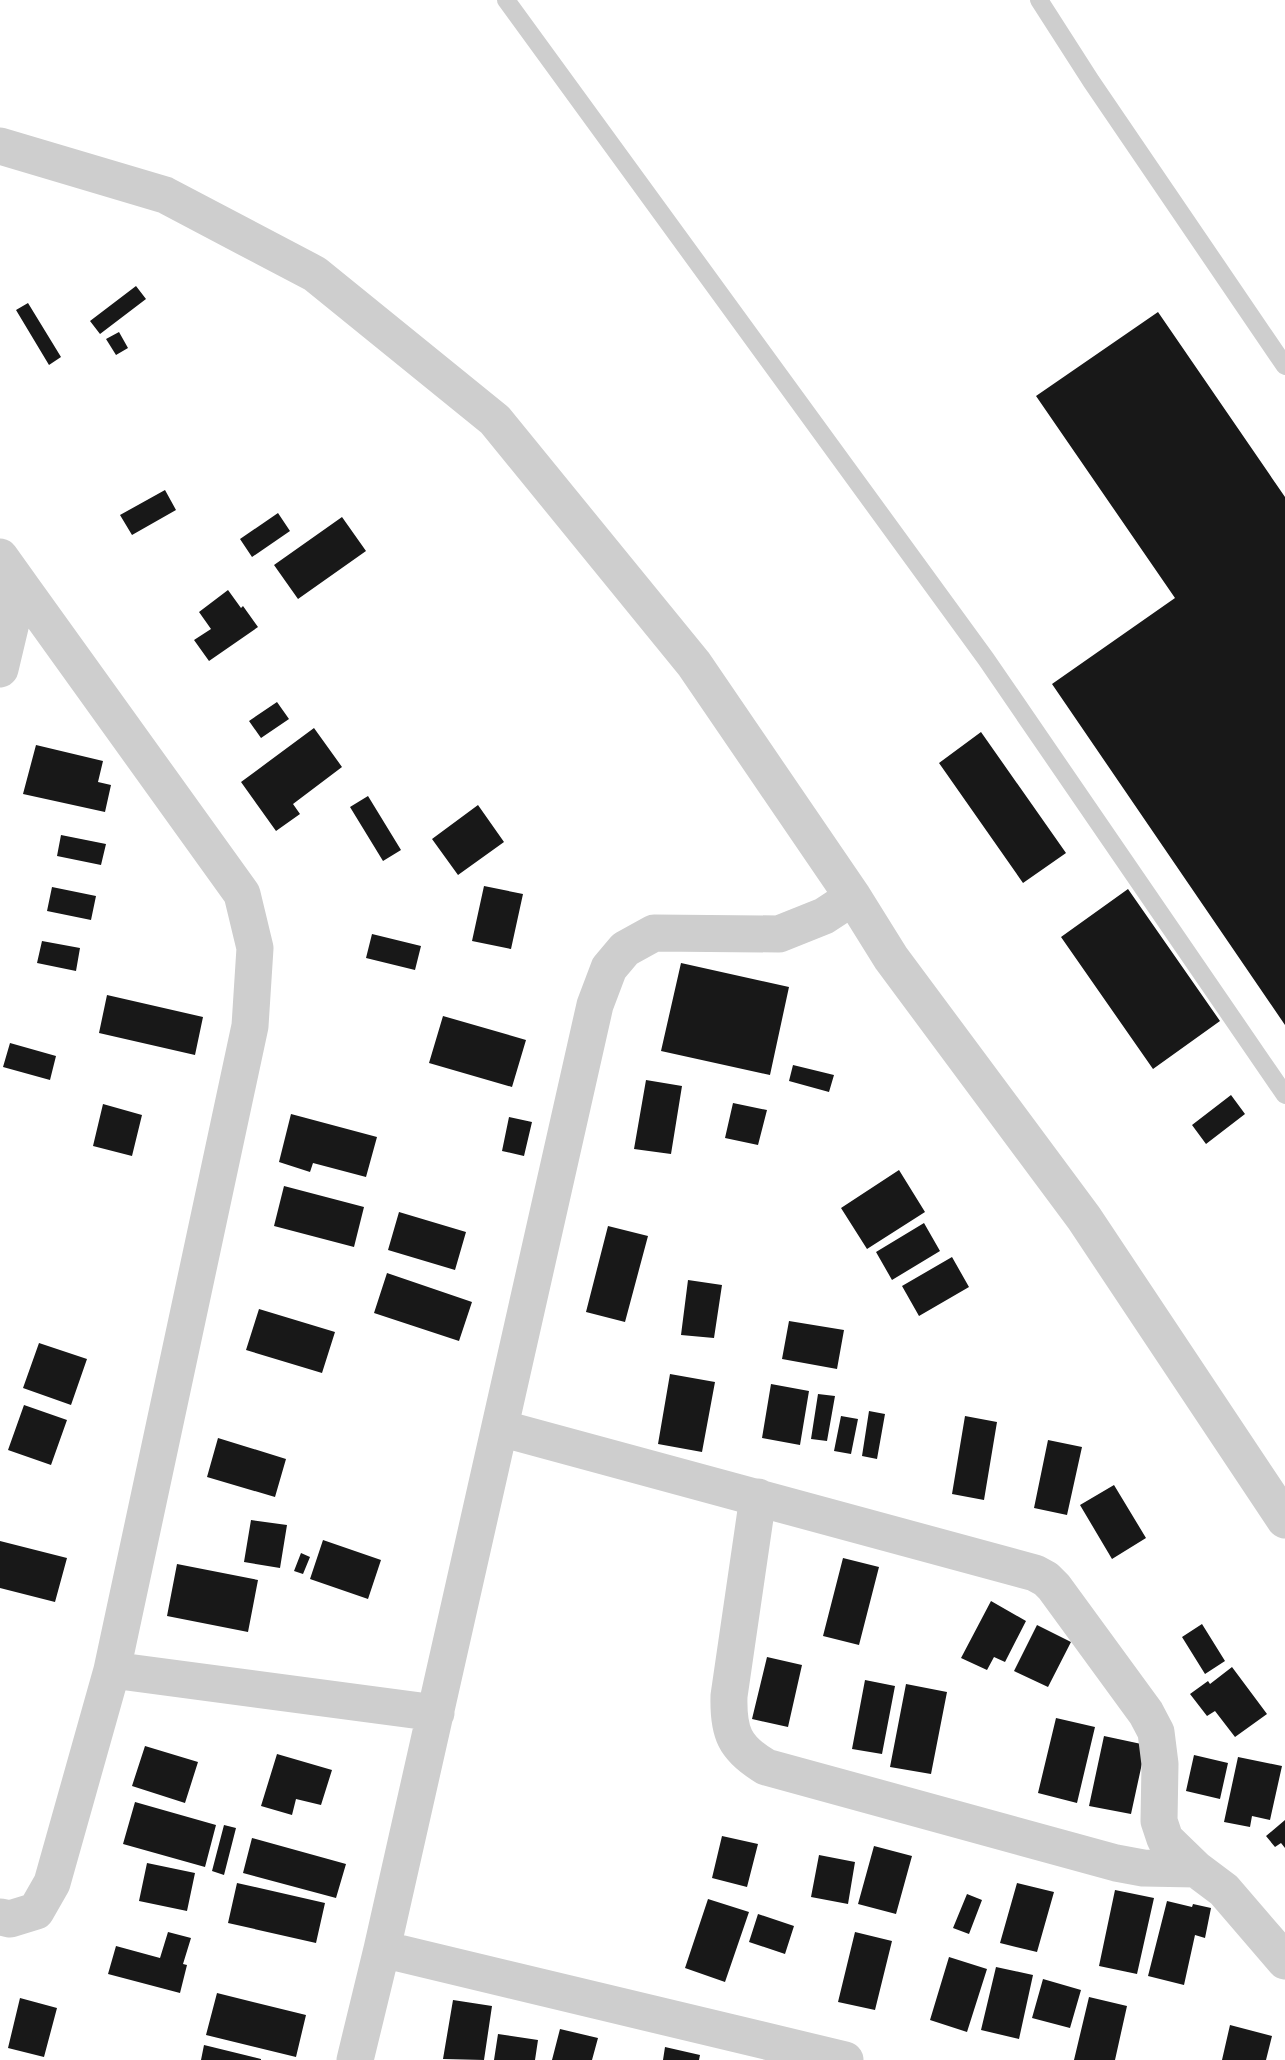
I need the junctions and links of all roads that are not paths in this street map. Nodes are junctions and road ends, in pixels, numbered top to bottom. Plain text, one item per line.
1 (506, 0) edge
2 (1039, 0) edge
3 (0, 146) edge
4 (1285, 366) edge
5 (10, 571) edge
6 (0, 669) edge
7 (853, 897) junction
8 (1285, 1096) edge
9 (500, 1428) junction
10 (758, 1497) junction
11 (1285, 1520) edge
12 (112, 1670) junction
13 (436, 1713) junction
14 (1196, 1869) junction
15 (0, 1917) edge
16 (382, 1949) junction
17 (1285, 1961) edge
18 (355, 2060) edge
19 (845, 2060) edge

1 - 8 lane
2 - 4 lane
3 - 7 street
5 - 6 street
5 - 12 street
7 - 9 street
7 - 11 street
9 - 10 street
9 - 13 street
10 - 14 street
10 - 14 street
12 - 13 street
12 - 15 street
13 - 16 street
14 - 17 street
16 - 18 street
16 - 19 street

